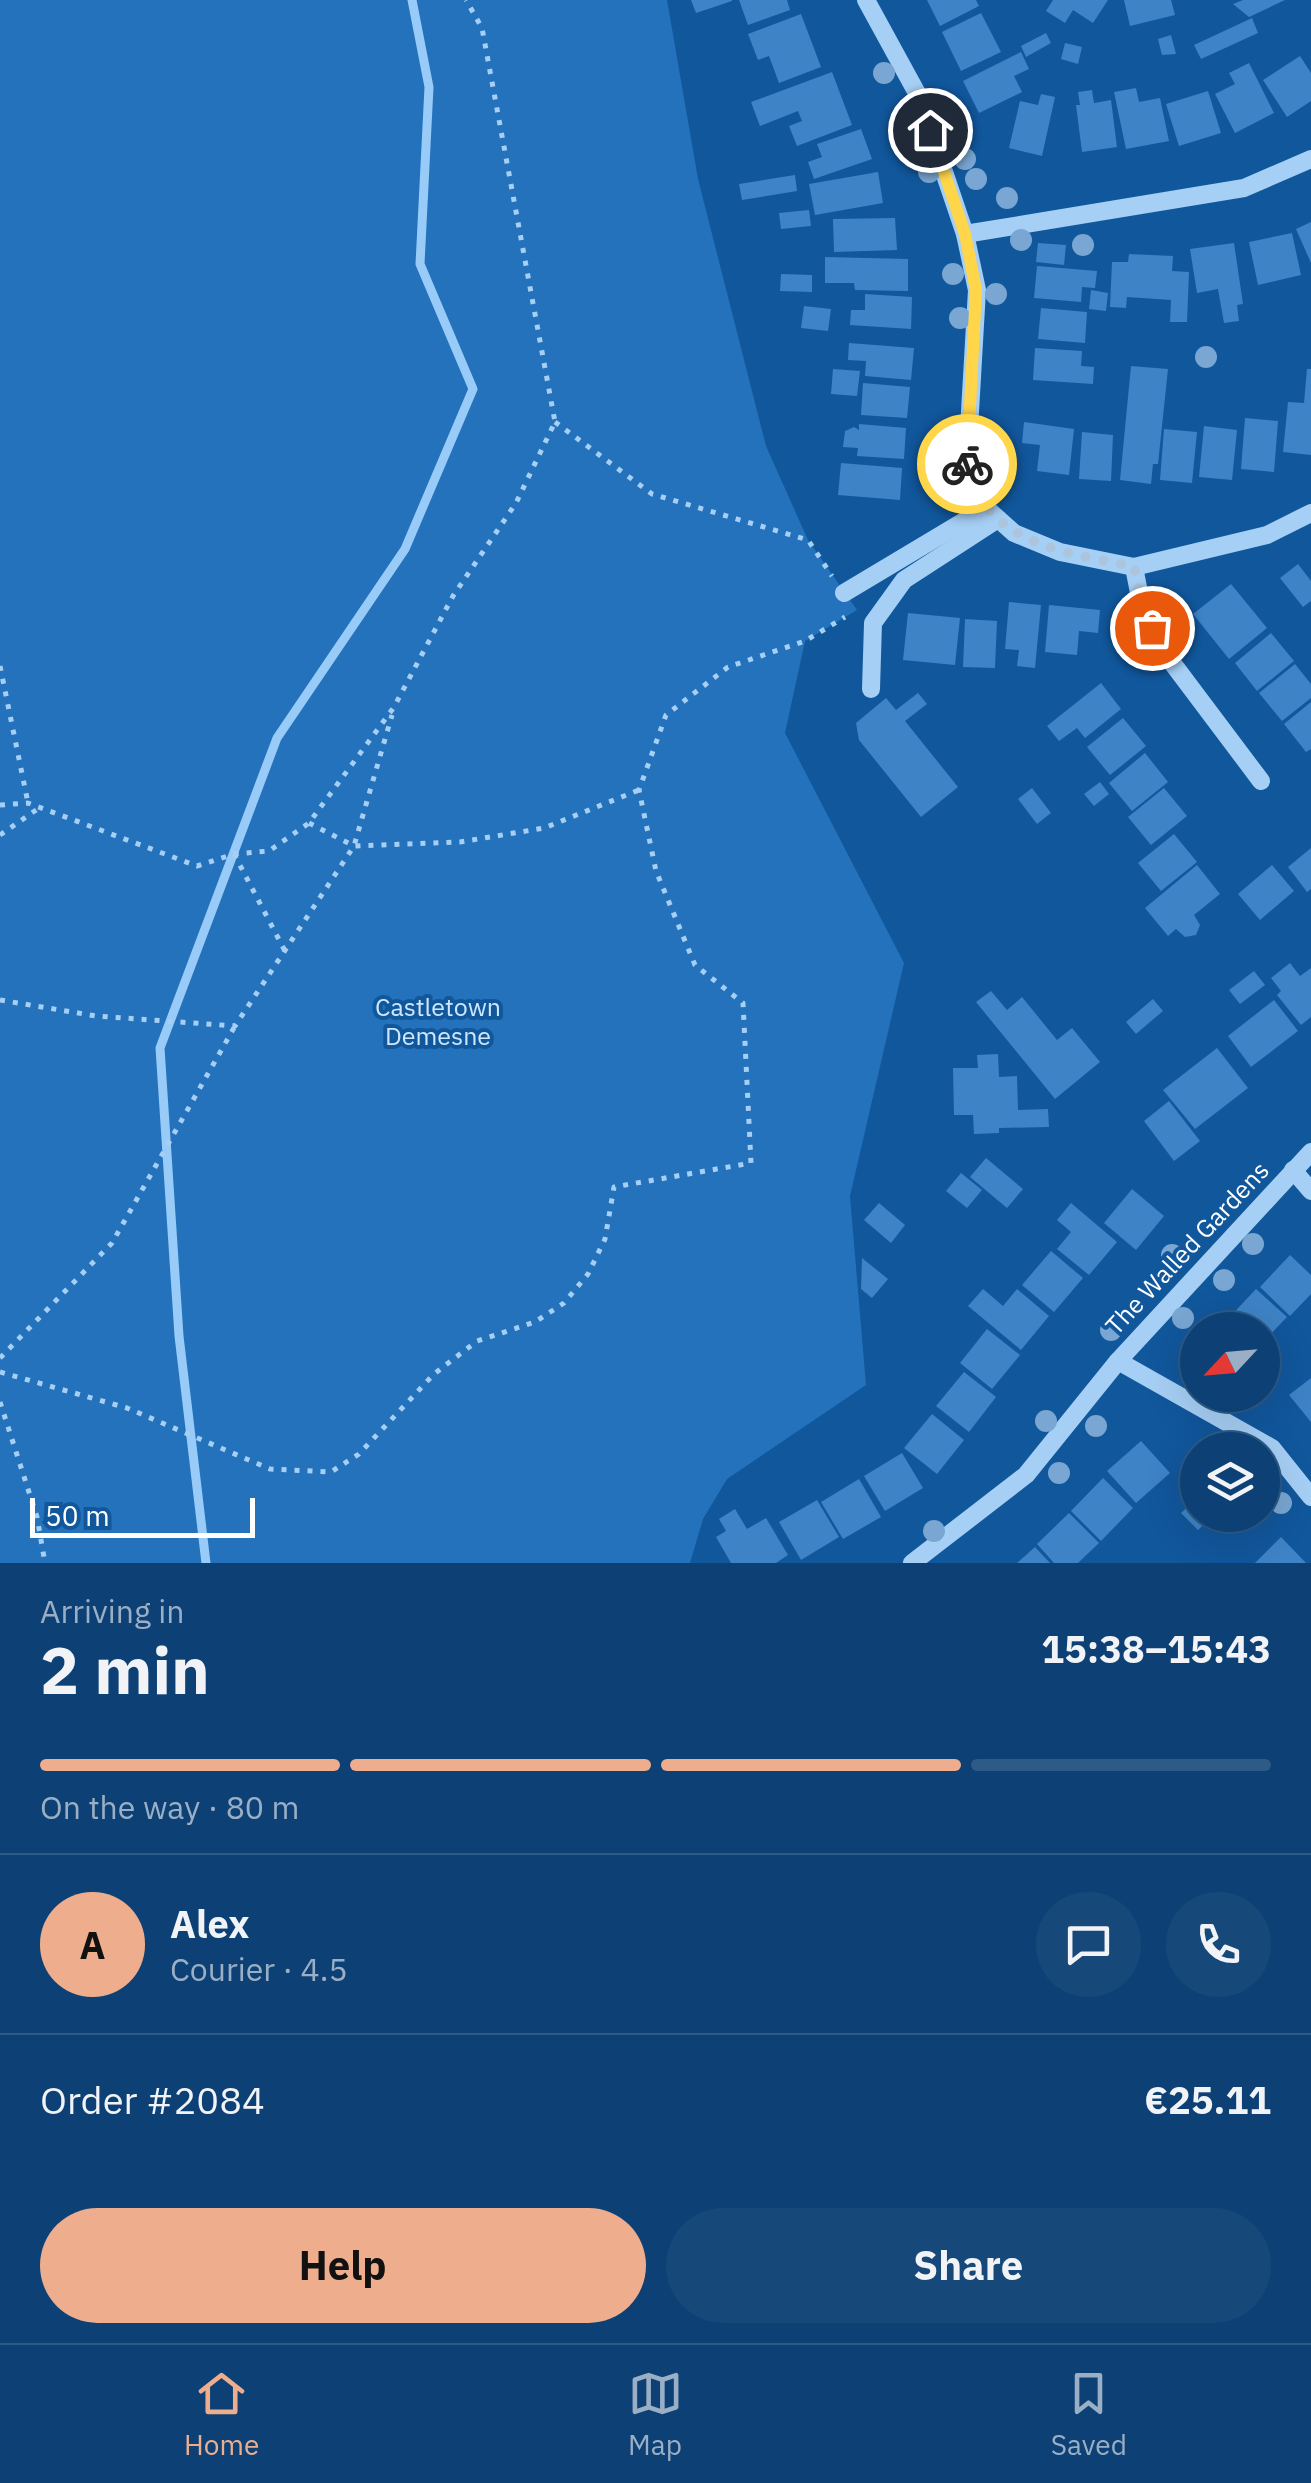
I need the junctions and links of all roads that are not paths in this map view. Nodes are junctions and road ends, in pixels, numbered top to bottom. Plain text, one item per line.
1 (866, 0) edge
2 (1311, 159) edge
3 (965, 234) junction
4 (1311, 513) edge
5 (992, 514) junction
6 (1134, 566) junction
7 (844, 593) road end
8 (870, 688) dead end
9 (1261, 781) dead end
10 (1311, 1152) edge
11 (1293, 1170) junction
12 (1311, 1191) edge
13 (1118, 1361) junction
14 (1311, 1497) edge
15 (912, 1563) edge

1 - 3 street
2 - 3 street
3 - 5 street
4 - 6 street
5 - 6 street
5 - 7 street
5 - 8 street
6 - 9 street
10 - 11 street, The Walled Gardens
11 - 12 street
11 - 13 street, The Walled Gardens
13 - 14 street, The Walled Gardens
13 - 15 street, The Walled Gardens

